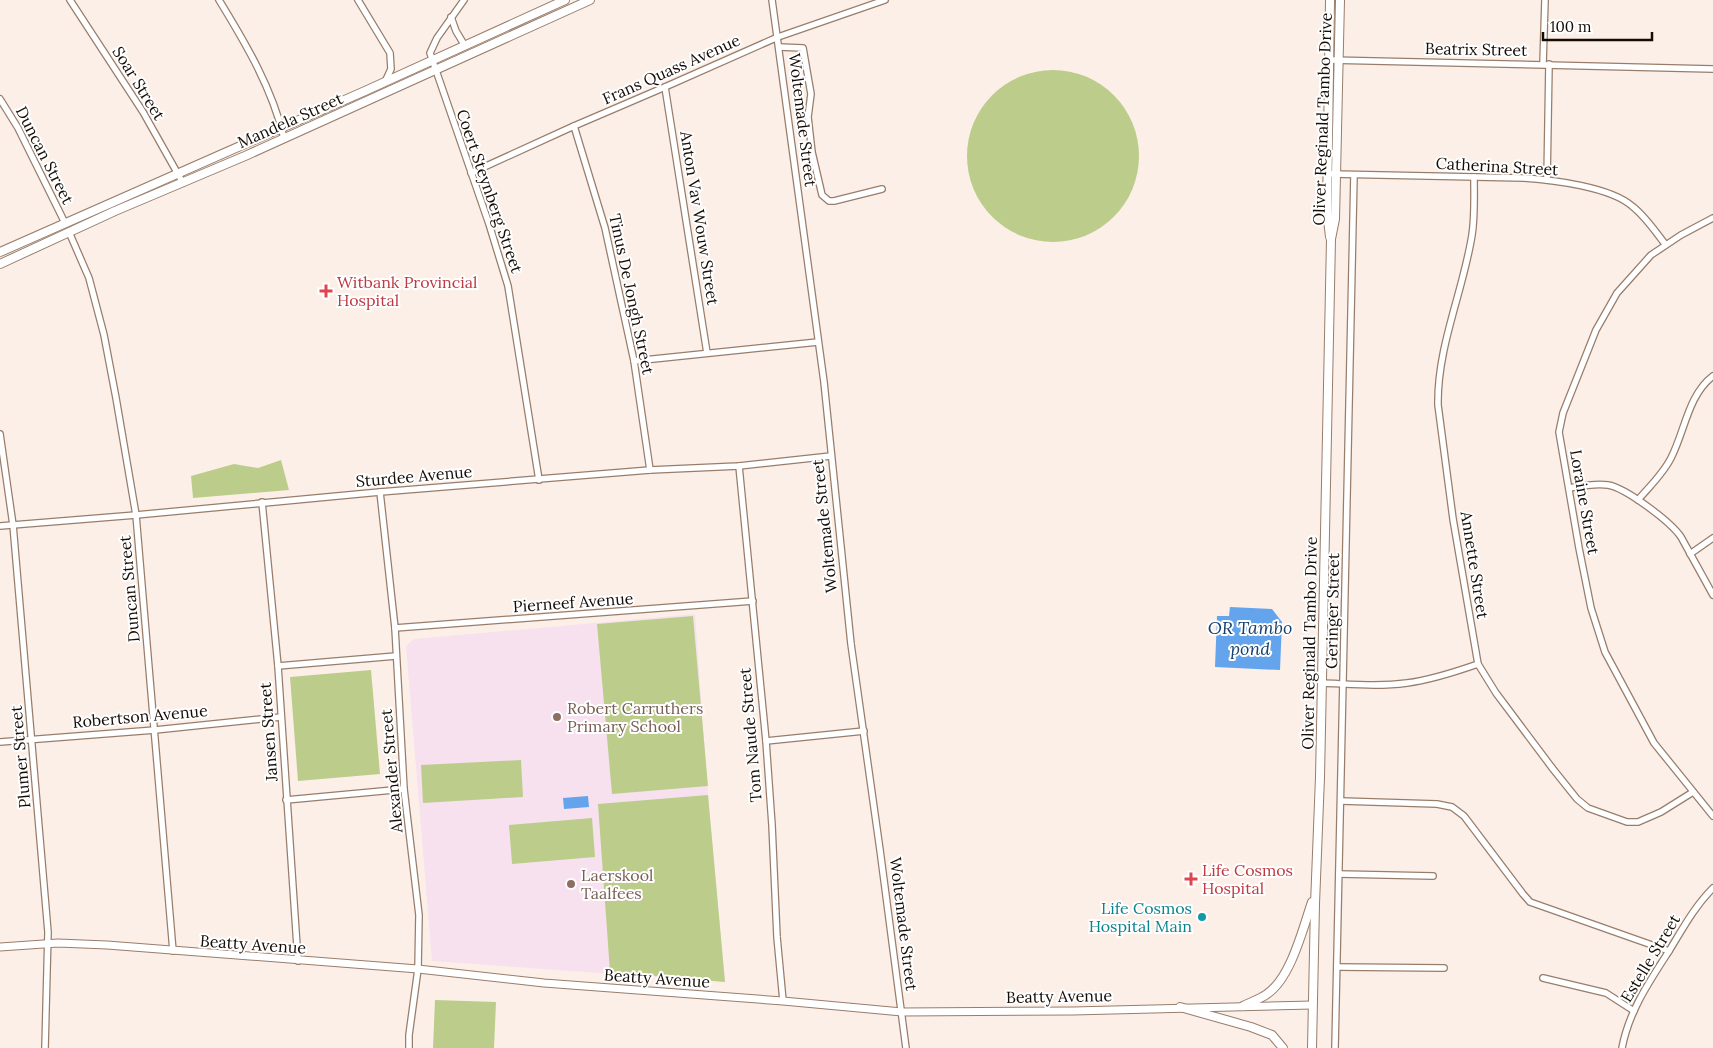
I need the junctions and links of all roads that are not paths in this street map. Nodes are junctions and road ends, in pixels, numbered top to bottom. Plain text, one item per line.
1 (70, 0) edge
2 (219, 0) edge
3 (358, 0) edge
4 (464, 0) edge
5 (565, 0) edge
6 (590, 0) edge
7 (772, 0) edge
8 (885, 0) edge
9 (1330, 0) edge
10 (1340, 0) edge
11 (1545, 0) edge
12 (451, 17) junction
13 (778, 37) junction
14 (465, 46) junction
15 (779, 47) junction
16 (1329, 60) junction
17 (1339, 60) junction
18 (431, 61) junction
19 (1546, 64) junction
20 (1713, 69) edge
21 (435, 70) junction
22 (385, 82) junction
23 (665, 87) junction
24 (0, 99) edge
25 (574, 126) junction
26 (282, 128) junction
27 (284, 138) junction
28 (471, 173) junction
29 (178, 174) junction
30 (1327, 174) junction
31 (1336, 174) junction
32 (1354, 175) junction
33 (1474, 177) junction
34 (1548, 180) junction
35 (182, 184) junction
36 (882, 189) dead end
37 (1713, 218) edge
38 (65, 223) junction
39 (69, 232) junction
40 (1331, 239) junction
41 (1665, 244) junction
42 (0, 252) edge
43 (0, 264) edge
44 (818, 342) junction
45 (707, 353) junction
46 (634, 360) junction
47 (1713, 376) edge
48 (0, 434) edge
49 (831, 456) junction
50 (739, 466) junction
51 (650, 470) junction
52 (539, 480) junction
53 (1569, 488) junction
54 (380, 492) junction
55 (1638, 500) junction
56 (262, 502) junction
57 (136, 516) junction
58 (13, 525) junction
59 (0, 526) edge
60 (1713, 538) edge
61 (1690, 554) junction
62 (1713, 595) edge
63 (753, 601) junction
64 (395, 628) junction
65 (396, 656) junction
66 (1478, 664) junction
67 (278, 666) junction
68 (1321, 683) junction
69 (1344, 683) junction
70 (282, 717) junction
71 (155, 730) junction
72 (864, 731) junction
73 (32, 739) junction
74 (766, 741) junction
75 (0, 742) edge
76 (404, 789) junction
77 (1693, 792) junction
78 (286, 800) junction
79 (1341, 801) junction
80 (1713, 816) edge
81 (1339, 874) junction
82 (1433, 876) dead end
83 (1713, 888) edge
84 (1315, 895) junction
85 (47, 943) junction
86 (0, 947) edge
87 (174, 951) junction
88 (1669, 951) junction
89 (298, 961) junction
90 (1336, 967) junction
91 (1444, 968) dead end
92 (418, 969) junction
93 (1543, 978) dead end
94 (783, 1001) junction
95 (1312, 1005) junction
96 (1243, 1006) junction
97 (1180, 1007) junction
98 (1634, 1011) junction
99 (902, 1012) junction
100 (45, 1048) edge
101 (409, 1048) edge
102 (906, 1048) edge
103 (1283, 1048) edge
104 (1312, 1048) edge
105 (1335, 1048) edge
106 (1622, 1048) edge

1 - 29 street, Soar Street
2 - 26 street
3 - 22 street
4 - 12 street
5 - 14 main road, Mandela Street
6 - 21 main road, Mandela Street
7 - 13 street, Woltemade Street
8 - 13 street, Frans Quass Avenue
9 - 16 main road, Oliver Reginald Tambo Drive
10 - 17 main road, Oliver Reginald Tambo Drive
11 - 19 street
12 - 14 street
12 - 18 street
13 - 15 street, Woltemade Street
13 - 23 street, Frans Quass Avenue
14 - 18 main road, Mandela Street
15 - 36 street
15 - 44 street, Woltemade Street
16 - 17 street, Beatrix Street
16 - 30 main road, Oliver Reginald Tambo Drive
17 - 19 street, Beatrix Street
17 - 31 main road, Oliver Reginald Tambo Drive
18 - 21 street, Coert Steynberg Street
18 - 22 main road, Mandela Street
19 - 20 street, Beatrix Street
19 - 34 street
21 - 27 main road, Mandela Street
21 - 28 street, Coert Steynberg Street
22 - 26 main road, Mandela Street
23 - 25 street, Frans Quass Avenue
23 - 45 street, Anton Vav Wouw Street
24 - 38 street, Duncan Street
25 - 28 street, Frans Quass Avenue
25 - 46 street, Tinus De Jongh Street
26 - 27 street
26 - 29 main road, Mandela Street
27 - 35 main road, Mandela Street
28 - 52 street, Coert Steynberg Street
29 - 35 street, Soar Street
29 - 38 main road, Mandela Street
30 - 31 street, Catherina Street
30 - 40 main road, Oliver Reginald Tambo Drive
31 - 32 street, Catherina Street
31 - 40 main road, Oliver Reginald Tambo Drive
32 - 33 street, Catherina Street
32 - 69 street, Geringer Street
33 - 34 street, Catherina Street
33 - 66 street, Annette Street
34 - 41 street, Catherina Street
35 - 39 main road, Mandela Street
37 - 41 street, Loraine Street
38 - 42 main road, Mandela Street
39 - 43 main road, Mandela Street
39 - 57 street, Duncan Street
40 - 68 main road, Oliver Reginald Tambo Drive
41 - 53 street, Loraine Street
44 - 45 street
44 - 49 street, Woltemade Street
45 - 46 street
46 - 51 street, Tinus De Jongh Street
47 - 55 street
48 - 58 street, Plumer Street
49 - 50 street, Sturdee Avenue
49 - 72 street, Woltemade Street
50 - 51 street, Sturdee Avenue
50 - 63 street, Tom Naude Street
51 - 52 street, Sturdee Avenue
52 - 54 street, Sturdee Avenue
53 - 55 street
53 - 77 street, Loraine Street
54 - 56 street, Sturdee Avenue
54 - 64 street, Alexander Street
55 - 61 street
56 - 57 street, Sturdee Avenue
56 - 67 street, Jansen Street
57 - 58 street, Sturdee Avenue
57 - 71 street, Duncan Street
58 - 59 street, Sturdee Avenue
58 - 73 street, Plumer Street
60 - 61 street
61 - 62 street
63 - 64 street, Pierneef Avenue
63 - 74 street, Tom Naude Street
64 - 65 street, Alexander Street
65 - 67 street
65 - 76 street, Alexander Street
66 - 69 street
66 - 77 street, Annette Street
67 - 70 street, Jansen Street
68 - 69 street
68 - 84 main road, Oliver Reginald Tambo Drive
69 - 79 street, Geringer Street
70 - 71 street, Robertson Avenue
70 - 78 street, Jansen Street
71 - 73 street, Robertson Avenue
71 - 87 street, Duncan Street
72 - 74 street
72 - 99 street, Woltemade Street
73 - 75 street, Robertson Avenue
73 - 85 street, Plumer Street
74 - 94 street, Tom Naude Street
76 - 78 street
76 - 92 street, Alexander Street
77 - 80 street, Loraine Street
78 - 89 street, Jansen Street
79 - 81 street, Geringer Street
79 - 88 street
81 - 82 street
81 - 90 street, Geringer Street
83 - 88 street, Estelle Street
84 - 95 main road, Oliver Reginald Tambo Drive
84 - 96 main road
85 - 86 street, Beatty Avenue
85 - 87 street, Beatty Avenue
85 - 100 street, Plumer Street
87 - 89 street, Beatty Avenue
88 - 98 street, Estelle Street
89 - 92 street, Beatty Avenue
90 - 91 street
90 - 105 street, Geringer Street
92 - 94 street, Beatty Avenue
92 - 101 street, Alexander Street
93 - 98 street
94 - 99 street, Beatty Avenue
95 - 96 street, Beatty Avenue
95 - 104 main road, Oliver Reginald Tambo Drive
96 - 97 street, Beatty Avenue
97 - 99 street, Beatty Avenue
97 - 103 main road
98 - 106 street, Estelle Street
99 - 102 street, Woltemade Street

